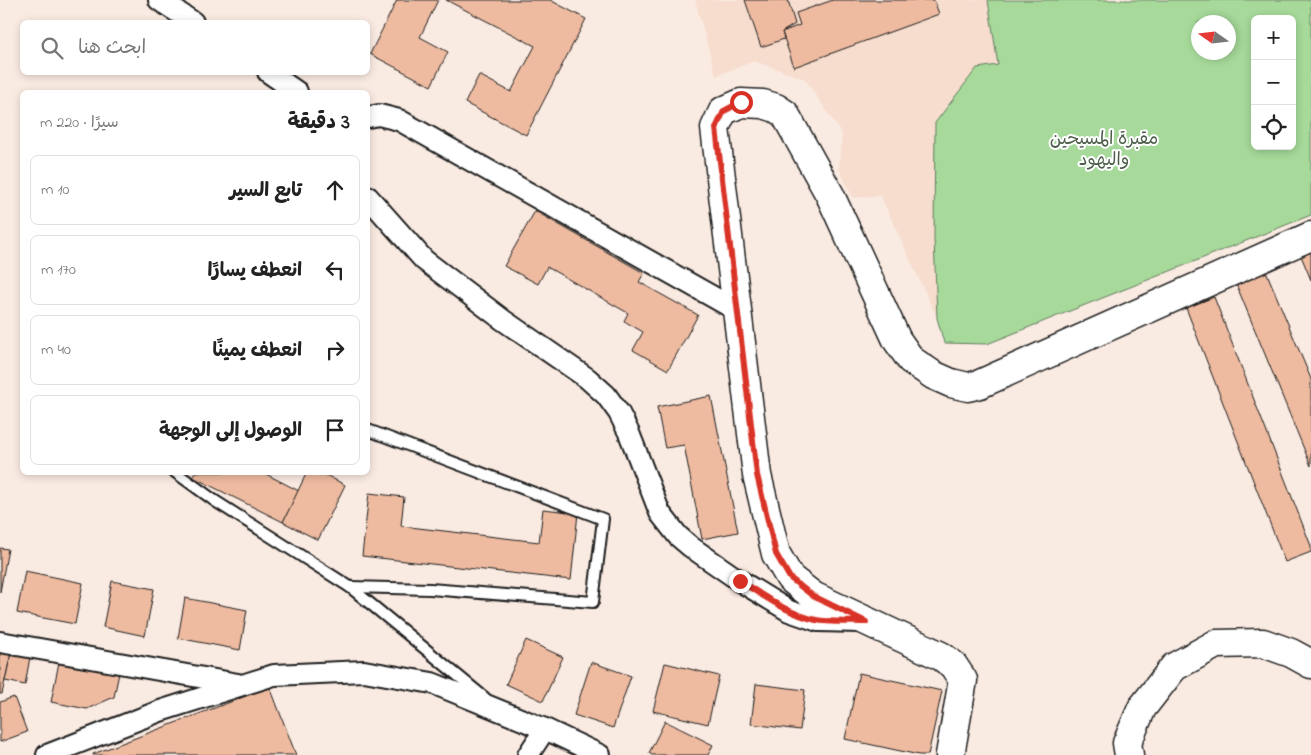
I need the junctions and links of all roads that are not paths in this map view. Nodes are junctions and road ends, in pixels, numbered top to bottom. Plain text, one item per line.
1 (159, 0) edge
2 (190, 20) edge
3 (272, 75) edge
4 (295, 90) edge
5 (370, 117) edge
6 (370, 199) edge
7 (1311, 236) edge
8 (738, 311) junction
9 (370, 431) edge
10 (179, 475) edge
11 (350, 587) junction
12 (866, 622) junction
13 (0, 642) edge
14 (1311, 664) edge
15 (242, 685) junction
16 (501, 711) junction
17 (545, 729) junction
18 (47, 755) edge
19 (528, 755) edge
20 (600, 755) edge
21 (950, 755) edge
22 (1129, 755) edge

1 - 2 street
3 - 4 street
5 - 8 street
6 - 12 street
7 - 8 street
8 - 12 street
9 - 11 lane
10 - 11 lane
11 - 16 lane
12 - 21 street
13 - 15 street
14 - 22 street
15 - 16 street
15 - 18 street
16 - 17 street
17 - 19 street
17 - 20 street

